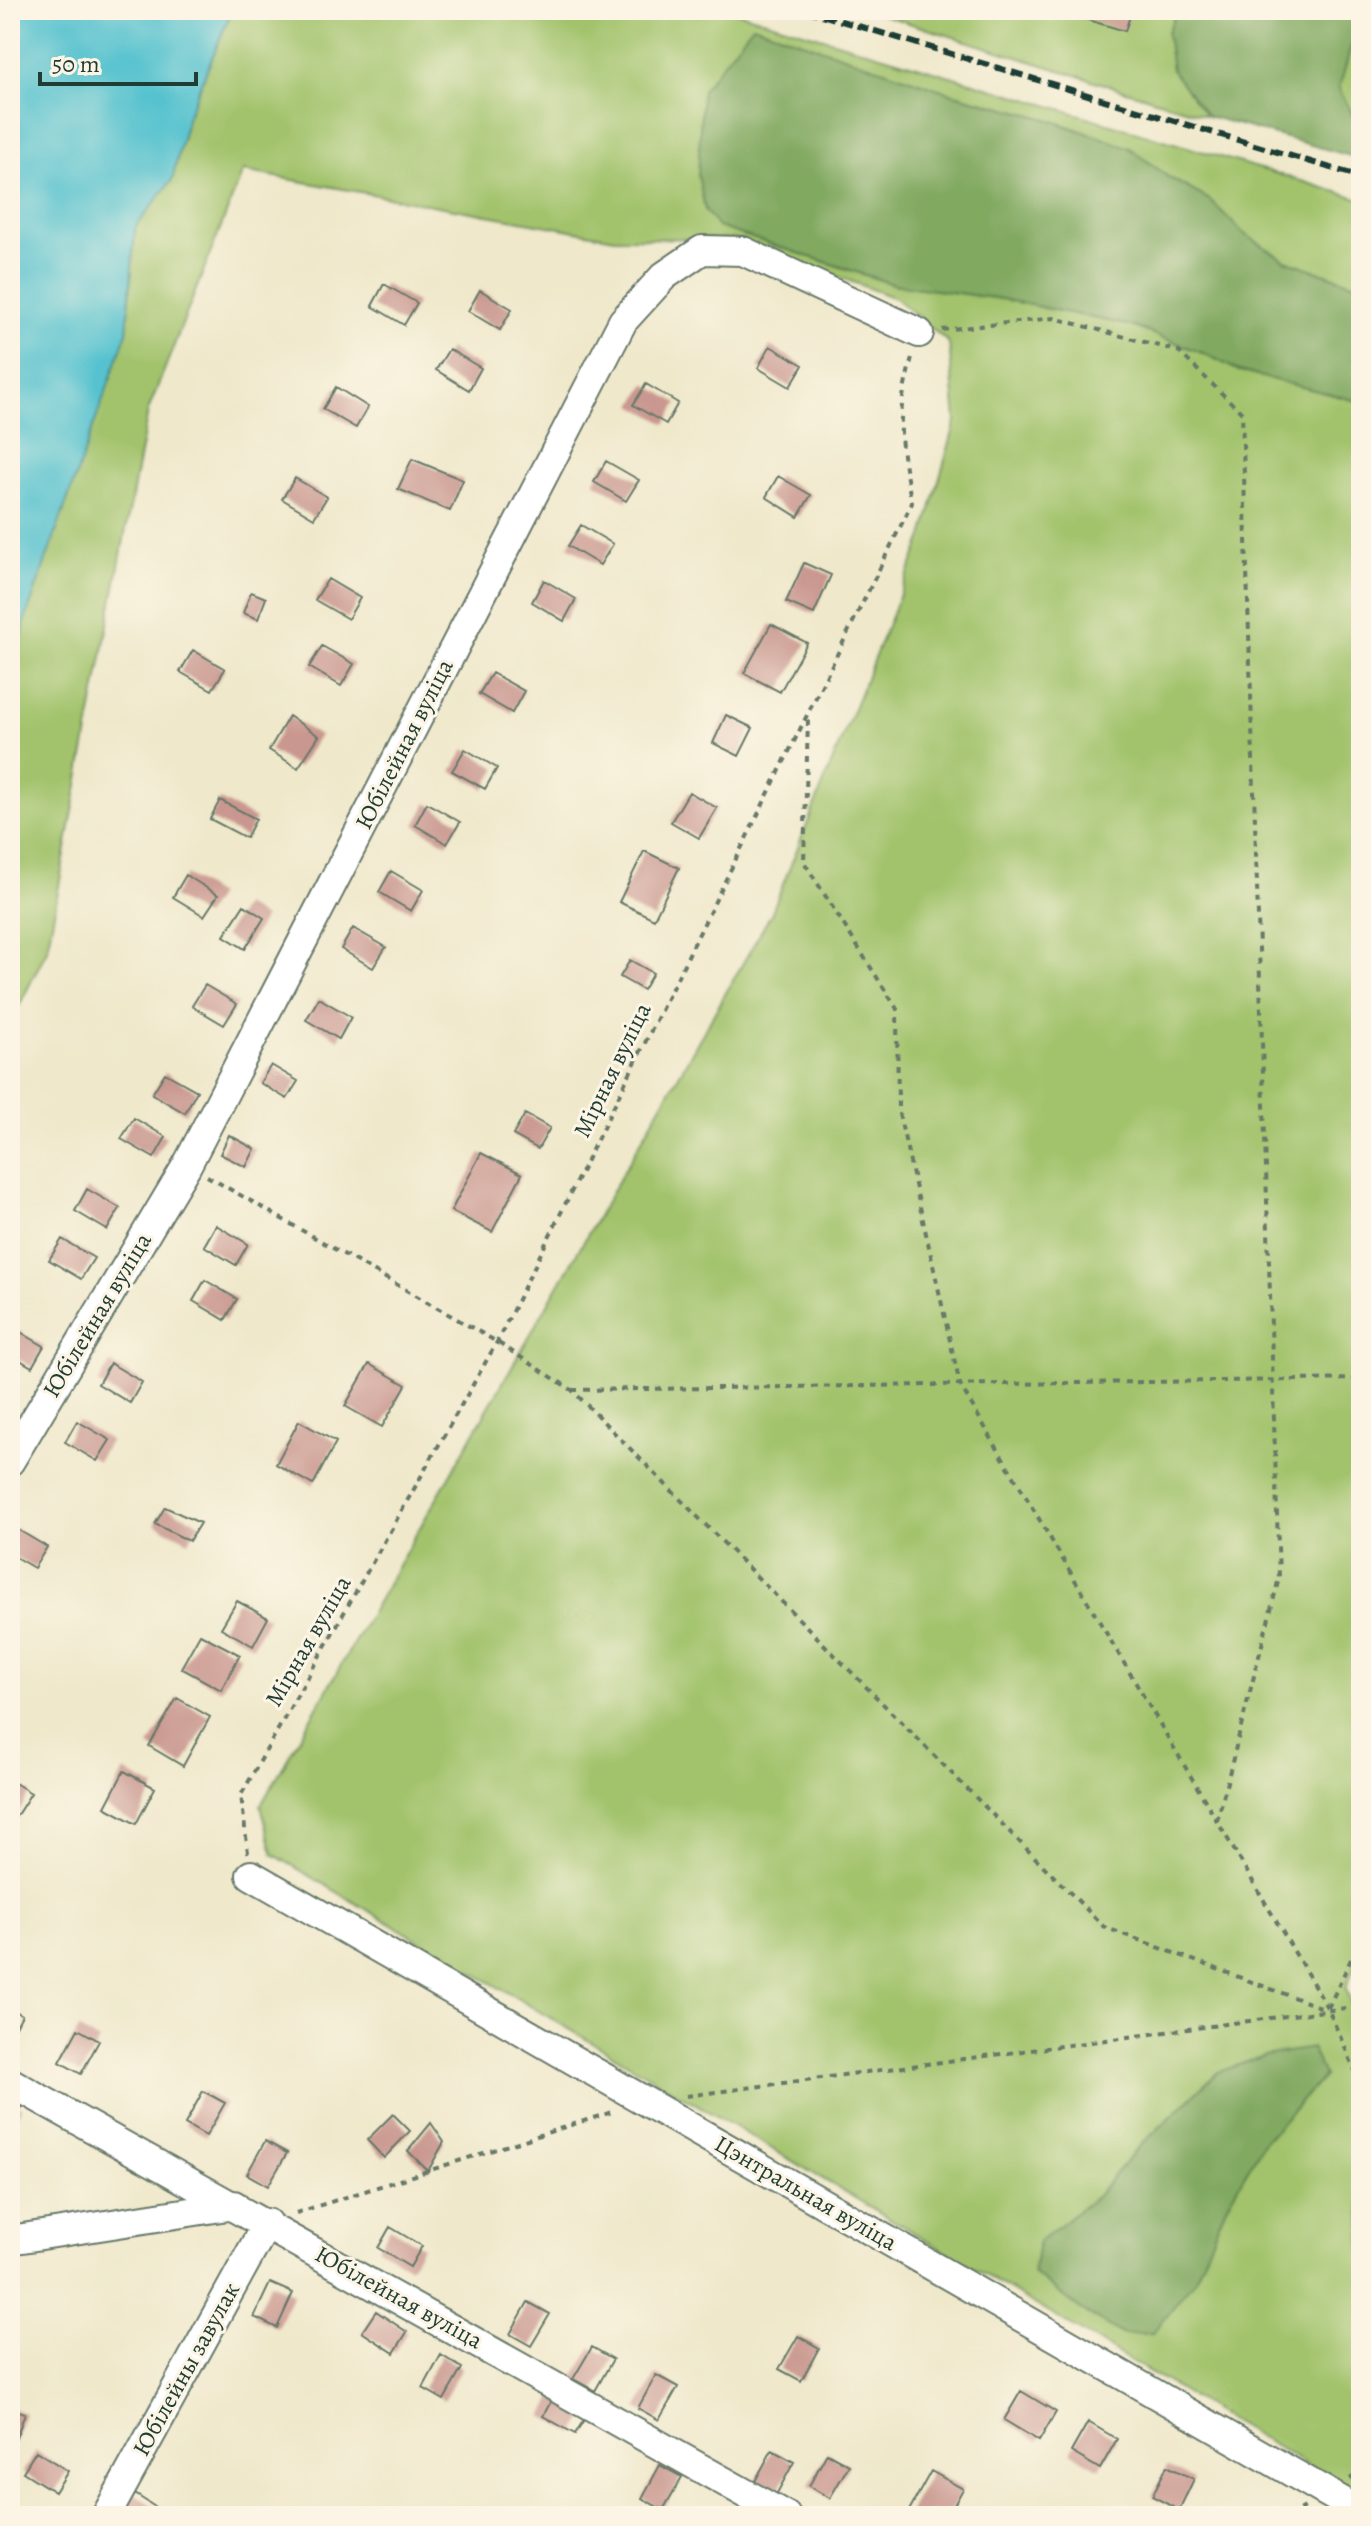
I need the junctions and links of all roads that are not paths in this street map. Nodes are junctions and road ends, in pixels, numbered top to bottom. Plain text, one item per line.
1 (919, 333) road end
2 (10, 1461) edge
3 (251, 1875) road end
4 (10, 2082) edge
5 (234, 2205) junction
6 (267, 2223) junction
7 (10, 2240) edge
8 (1361, 2512) edge
9 (106, 2516) edge
10 (786, 2516) edge

1 - 2 street, Юбілейная вуліца
3 - 8 street, Цэнтральная вуліца
4 - 5 street, Юбілейная вуліца
5 - 6 street, Юбілейная вуліца
5 - 7 street
6 - 9 street, Юбілейны завулак
6 - 10 street, Юбілейная вуліца

